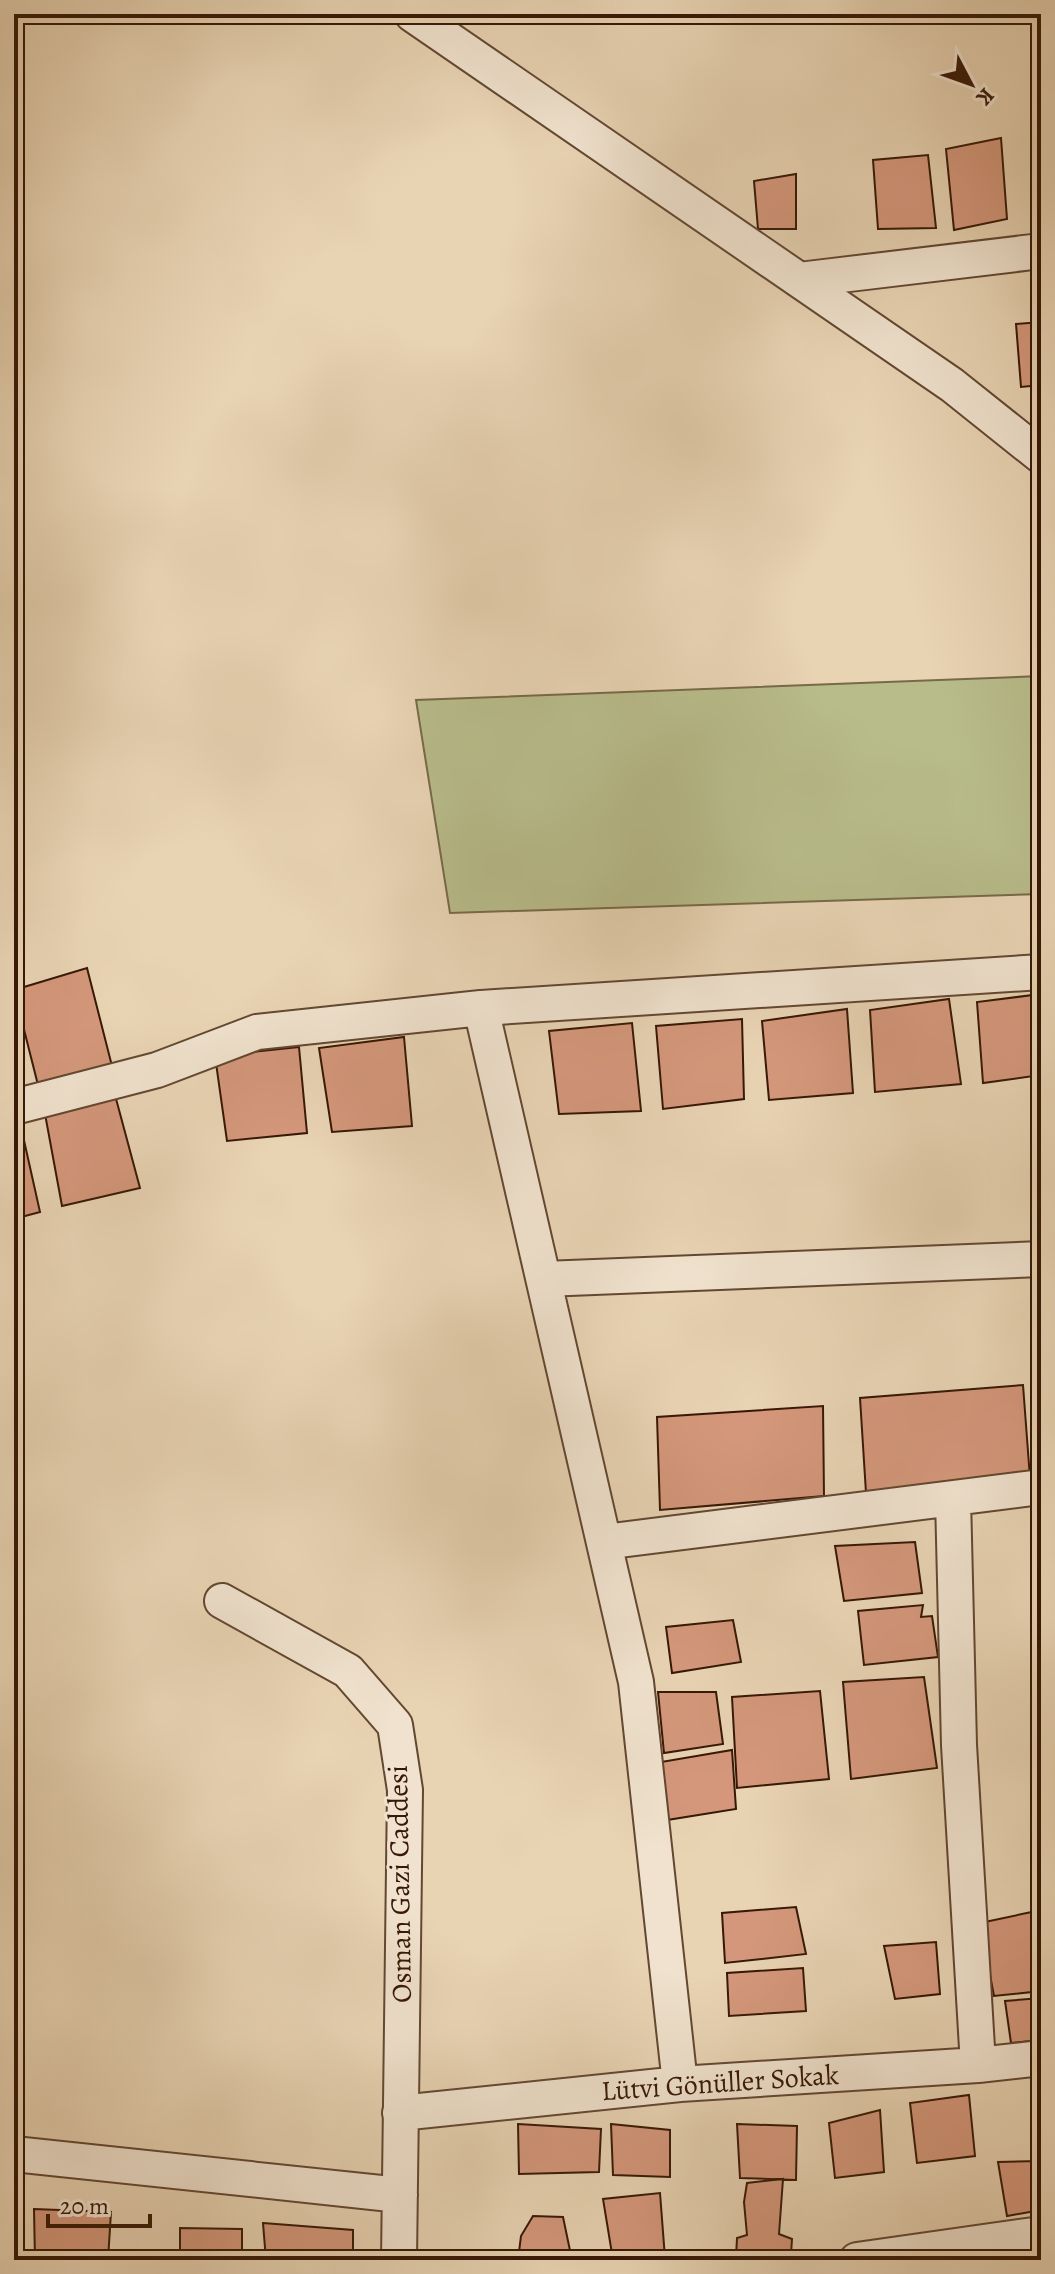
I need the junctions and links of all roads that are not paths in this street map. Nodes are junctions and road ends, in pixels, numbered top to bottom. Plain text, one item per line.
1 (412, 14) edge
2 (1041, 251) edge
3 (799, 280) junction
4 (1041, 456) edge
5 (1041, 972) edge
6 (481, 1008) junction
7 (14, 1107) edge
8 (1041, 1259) edge
9 (544, 1279) junction
10 (1041, 1487) edge
11 (953, 1498) junction
12 (604, 1542) junction
13 (222, 1601) dead end
14 (1041, 2058) edge
15 (978, 2065) junction
16 (680, 2084) junction
17 (400, 2113) junction
18 (14, 2154) edge
19 (400, 2195) junction
20 (1041, 2234) edge
21 (399, 2260) edge
22 (857, 2260) edge

1 - 3 street
2 - 3 street
3 - 4 street
5 - 6 street
6 - 7 street
6 - 9 street
8 - 9 street
9 - 12 street
10 - 11 street
11 - 12 street
11 - 15 street
12 - 16 street
13 - 17 street, Osman Gazi Caddesi
14 - 15 street, Lütvi Gönüller Sokak
15 - 16 street, Lütvi Gönüller Sokak
16 - 17 street, Lütvi Gönüller Sokak
17 - 19 street, Osman Gazi Caddesi
18 - 19 street
19 - 21 street, Osman Gazi Caddesi
20 - 22 street

